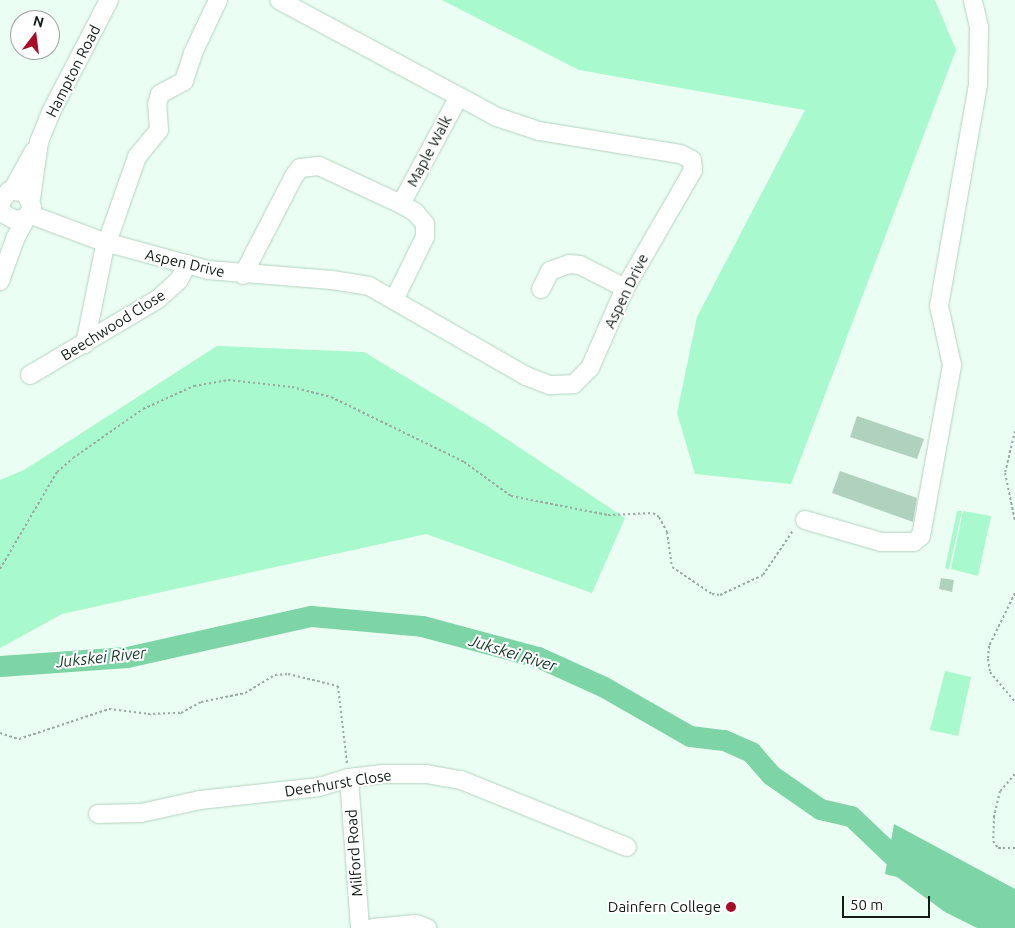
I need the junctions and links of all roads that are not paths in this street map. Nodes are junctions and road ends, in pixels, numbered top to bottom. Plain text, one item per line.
1 (109, 0) edge
2 (218, 0) edge
3 (279, 0) edge
4 (973, 0) edge
5 (458, 98) junction
6 (39, 142) junction
7 (7, 189) edge
8 (401, 204) junction
9 (1, 209) edge
10 (28, 210) junction
11 (107, 242) junction
12 (6, 261) junction
13 (187, 264) junction
14 (243, 275) junction
15 (0, 281) edge
16 (624, 288) junction
17 (541, 289) dead end
18 (395, 298) junction
19 (85, 344) junction
20 (30, 375) dead end
21 (805, 520) road end
22 (349, 778) junction
23 (98, 814) dead end
24 (627, 847) dead end
25 (360, 928) edge
26 (373, 928) edge
27 (427, 928) edge

1 - 6 street, Hampton Road
2 - 11 street
3 - 5 street, Aspen Drive
4 - 21 street
5 - 8 street, Maple Walk
5 - 16 street, Aspen Drive
6 - 7 street, Hampton Road
6 - 10 street, Hampton Road
7 - 9 street, Hampton Road
7 - 10 street
8 - 14 street
8 - 18 street
9 - 10 street
9 - 12 street, Hampton Road
10 - 11 street, Aspen Drive
10 - 12 street, Hampton Road
11 - 13 street, Aspen Drive
11 - 19 street
12 - 15 street, Hampton Road
13 - 14 street, Aspen Drive
13 - 19 street, Beechwood Close
14 - 18 street, Aspen Drive
16 - 17 street
16 - 18 street, Aspen Drive
19 - 20 street, Beechwood Close
22 - 23 street, Deerhurst Close
22 - 24 street, Deerhurst Close
22 - 25 street, Milford Road
26 - 27 street

